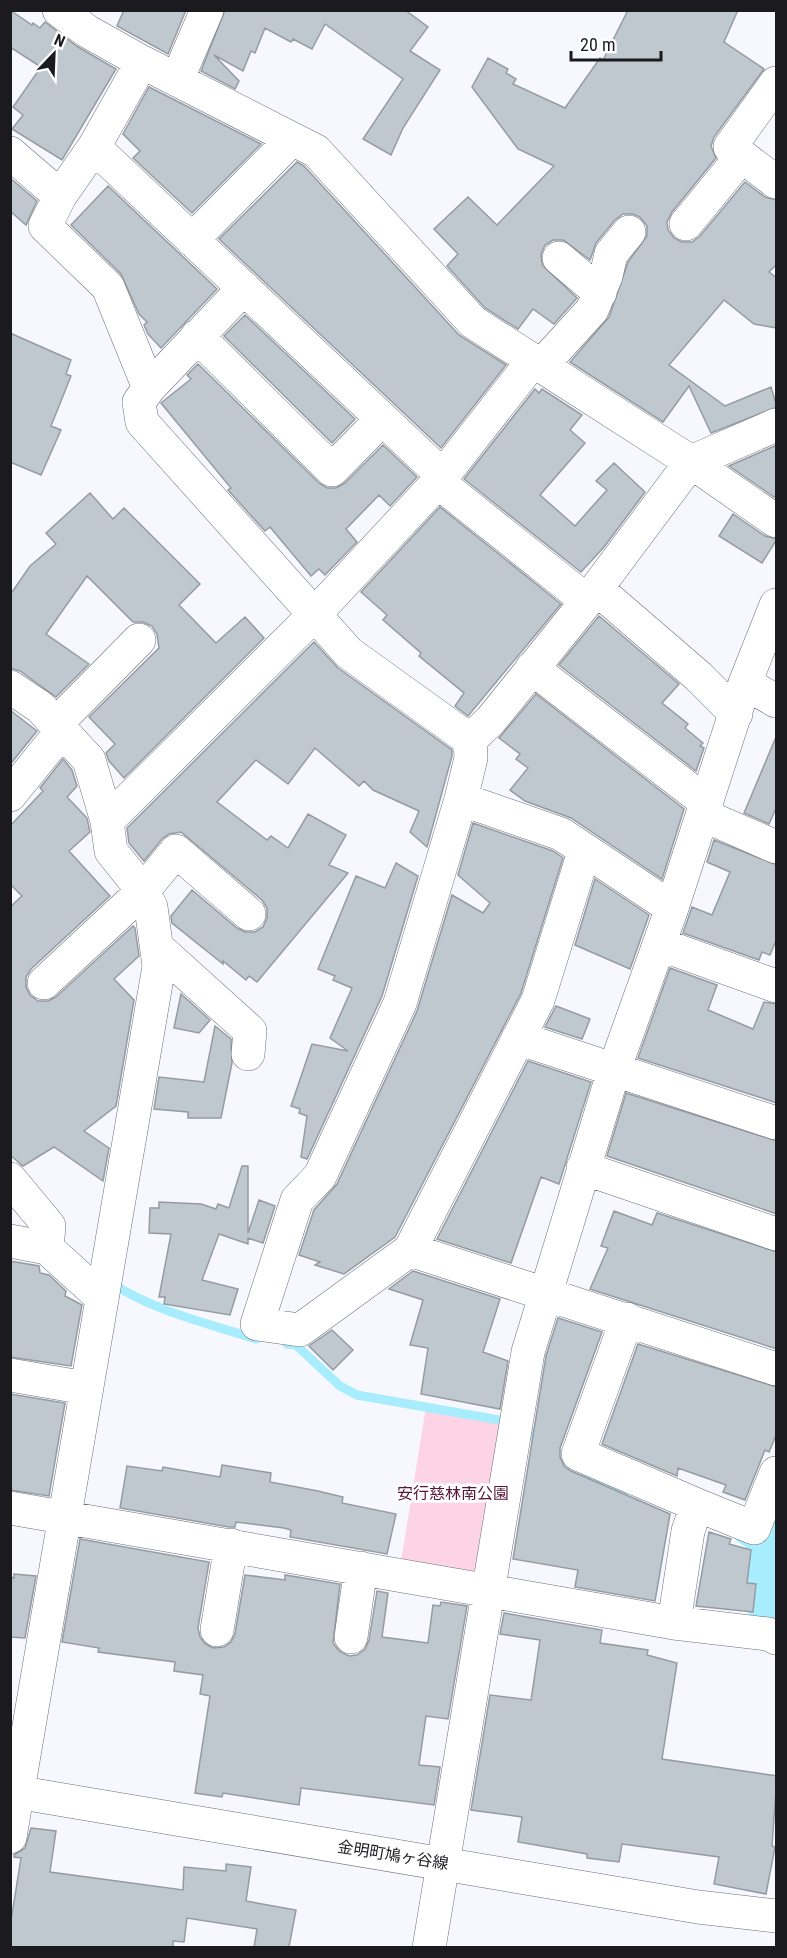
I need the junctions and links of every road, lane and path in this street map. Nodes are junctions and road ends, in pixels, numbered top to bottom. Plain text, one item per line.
1 (59, 10) edge
2 (207, 10) edge
3 (142, 62) junction
4 (177, 80) junction
5 (777, 83) edge
6 (292, 139) junction
7 (94, 147) junction
8 (10, 153) edge
9 (742, 156) junction
10 (777, 182) edge
11 (60, 196) junction
12 (686, 224) dead end
13 (629, 232) dead end
14 (192, 240) junction
15 (558, 258) dead end
16 (244, 288) junction
17 (600, 293) junction
18 (197, 336) junction
19 (536, 364) junction
20 (149, 388) junction
21 (382, 419) junction
22 (777, 425) edge
23 (691, 462) junction
24 (441, 479) junction
25 (777, 521) edge
26 (592, 595) junction
27 (777, 605) edge
28 (314, 615) junction
29 (139, 640) dead end
30 (532, 668) junction
31 (745, 683) junction
32 (10, 687) edge
33 (777, 701) edge
34 (736, 714) junction
35 (59, 728) junction
36 (470, 740) junction
37 (10, 795) edge
38 (462, 800) junction
39 (705, 809) junction
40 (107, 821) junction
41 (777, 847) edge
42 (585, 852) junction
43 (142, 891) junction
44 (672, 908) junction
45 (249, 914) dead end
46 (659, 944) junction
47 (156, 947) junction
48 (44, 983) dead end
49 (777, 986) edge
50 (518, 1038) junction
51 (248, 1054) dead end
52 (614, 1070) junction
53 (777, 1123) edge
54 (583, 1168) junction
55 (10, 1179) edge
56 (777, 1234) edge
57 (10, 1241) edge
58 (47, 1248) junction
59 (410, 1250) junction
60 (546, 1292) junction
61 (101, 1297) junction
62 (627, 1319) junction
63 (777, 1369) edge
64 (10, 1375) edge
65 (86, 1388) junction
66 (777, 1473) edge
67 (697, 1505) junction
68 (10, 1508) edge
69 (65, 1517) junction
70 (231, 1545) junction
71 (361, 1568) junction
72 (487, 1589) junction
73 (674, 1623) junction
74 (217, 1630) dead end
75 (351, 1637) dead end
76 (777, 1638) edge
77 (14, 1791) edge
78 (10, 1837) edge
79 (444, 1863) junction
80 (777, 1916) edge
81 (429, 1947) edge

1 - 3 street
2 - 4 street
3 - 4 street
3 - 7 street
4 - 6 street
5 - 9 street
6 - 14 street
6 - 19 street
7 - 11 street
7 - 14 street
8 - 11 street
9 - 10 street
9 - 12 street
11 - 20 street
13 - 17 street
14 - 16 street
15 - 17 street
16 - 18 street
16 - 21 street
17 - 19 street
18 - 20 street
18 - 21 street
19 - 23 street
19 - 24 street
20 - 28 street
21 - 24 street
22 - 23 street
23 - 25 street
23 - 26 street
24 - 26 street
24 - 28 street
26 - 30 street
26 - 34 street
27 - 31 street
28 - 36 street
28 - 40 street
29 - 35 street
30 - 36 street
30 - 39 street
31 - 33 street
31 - 34 street
32 - 35 street
34 - 39 street
35 - 37 street
35 - 40 street
36 - 38 street
38 - 42 street
38 - 59 street
39 - 41 street
39 - 44 street
40 - 43 street
42 - 44 street
42 - 50 street
43 - 45 street
43 - 47 street
43 - 48 street
44 - 46 street
46 - 49 street
46 - 52 street
47 - 51 street
47 - 61 street
50 - 52 street
50 - 59 street
52 - 53 street
52 - 54 street
54 - 56 street
54 - 60 street
55 - 58 street
57 - 58 street
58 - 61 street
59 - 60 street
60 - 62 street
60 - 72 street
61 - 65 street
62 - 63 street
62 - 67 street
64 - 65 street
65 - 69 street
66 - 67 street
67 - 73 street
68 - 69 street
69 - 70 street
69 - 77 street
70 - 71 street
70 - 74 street
71 - 72 street
71 - 75 street
72 - 73 street
72 - 79 street
73 - 76 street
77 - 78 street
77 - 79 street, 金明町鳩ヶ谷線
79 - 80 street, 金明町鳩ヶ谷線
79 - 81 street

